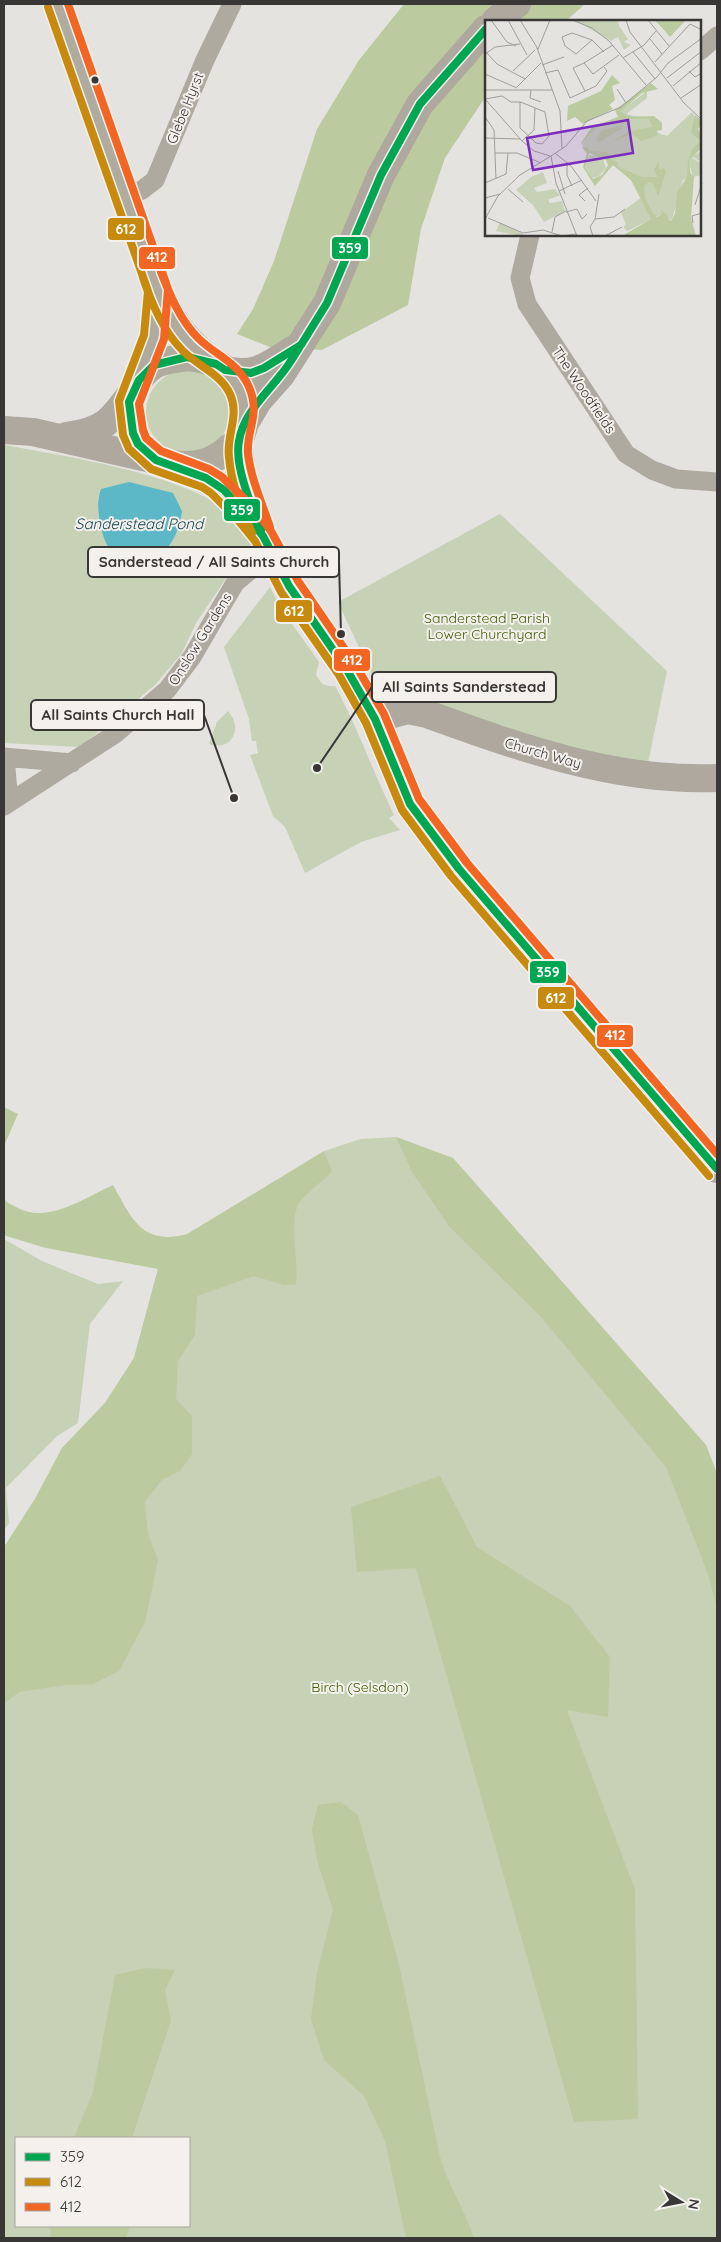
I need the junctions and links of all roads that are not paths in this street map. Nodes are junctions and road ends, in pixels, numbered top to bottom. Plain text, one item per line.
1 (57, 4) edge
2 (232, 4) edge
3 (517, 4) edge
4 (496, 20) edge
5 (485, 30) edge
6 (717, 36) edge
7 (701, 49) edge
8 (124, 198) junction
9 (530, 236) edge
10 (158, 290) junction
11 (301, 345) junction
12 (221, 367) junction
13 (136, 386) junction
14 (4, 430) edge
15 (240, 436) junction
16 (58, 437) junction
17 (162, 462) junction
18 (717, 482) edge
19 (268, 547) junction
20 (375, 719) junction
21 (4, 757) edge
22 (72, 763) junction
23 (717, 778) edge
24 (6, 805) edge
25 (717, 1169) edge

1 - 8 main road
2 - 8 street, Glebe Hyrst
3 - 4 main road
5 - 11 main road
6 - 7 street
8 - 10 main road
9 - 18 street, The Woodfields
10 - 12 main road
10 - 13 main road
11 - 12 main road
11 - 15 main road
12 - 13 main road
12 - 15 main road
13 - 16 main road
13 - 17 main road
14 - 16 main road
15 - 17 main road
15 - 19 main road
16 - 17 main road
17 - 19 main road
19 - 20 main road
19 - 22 street, Onslow Gardens
20 - 23 main road, Church Way
20 - 25 main road
21 - 22 street
21 - 24 street
22 - 24 street, Onslow Gardens

